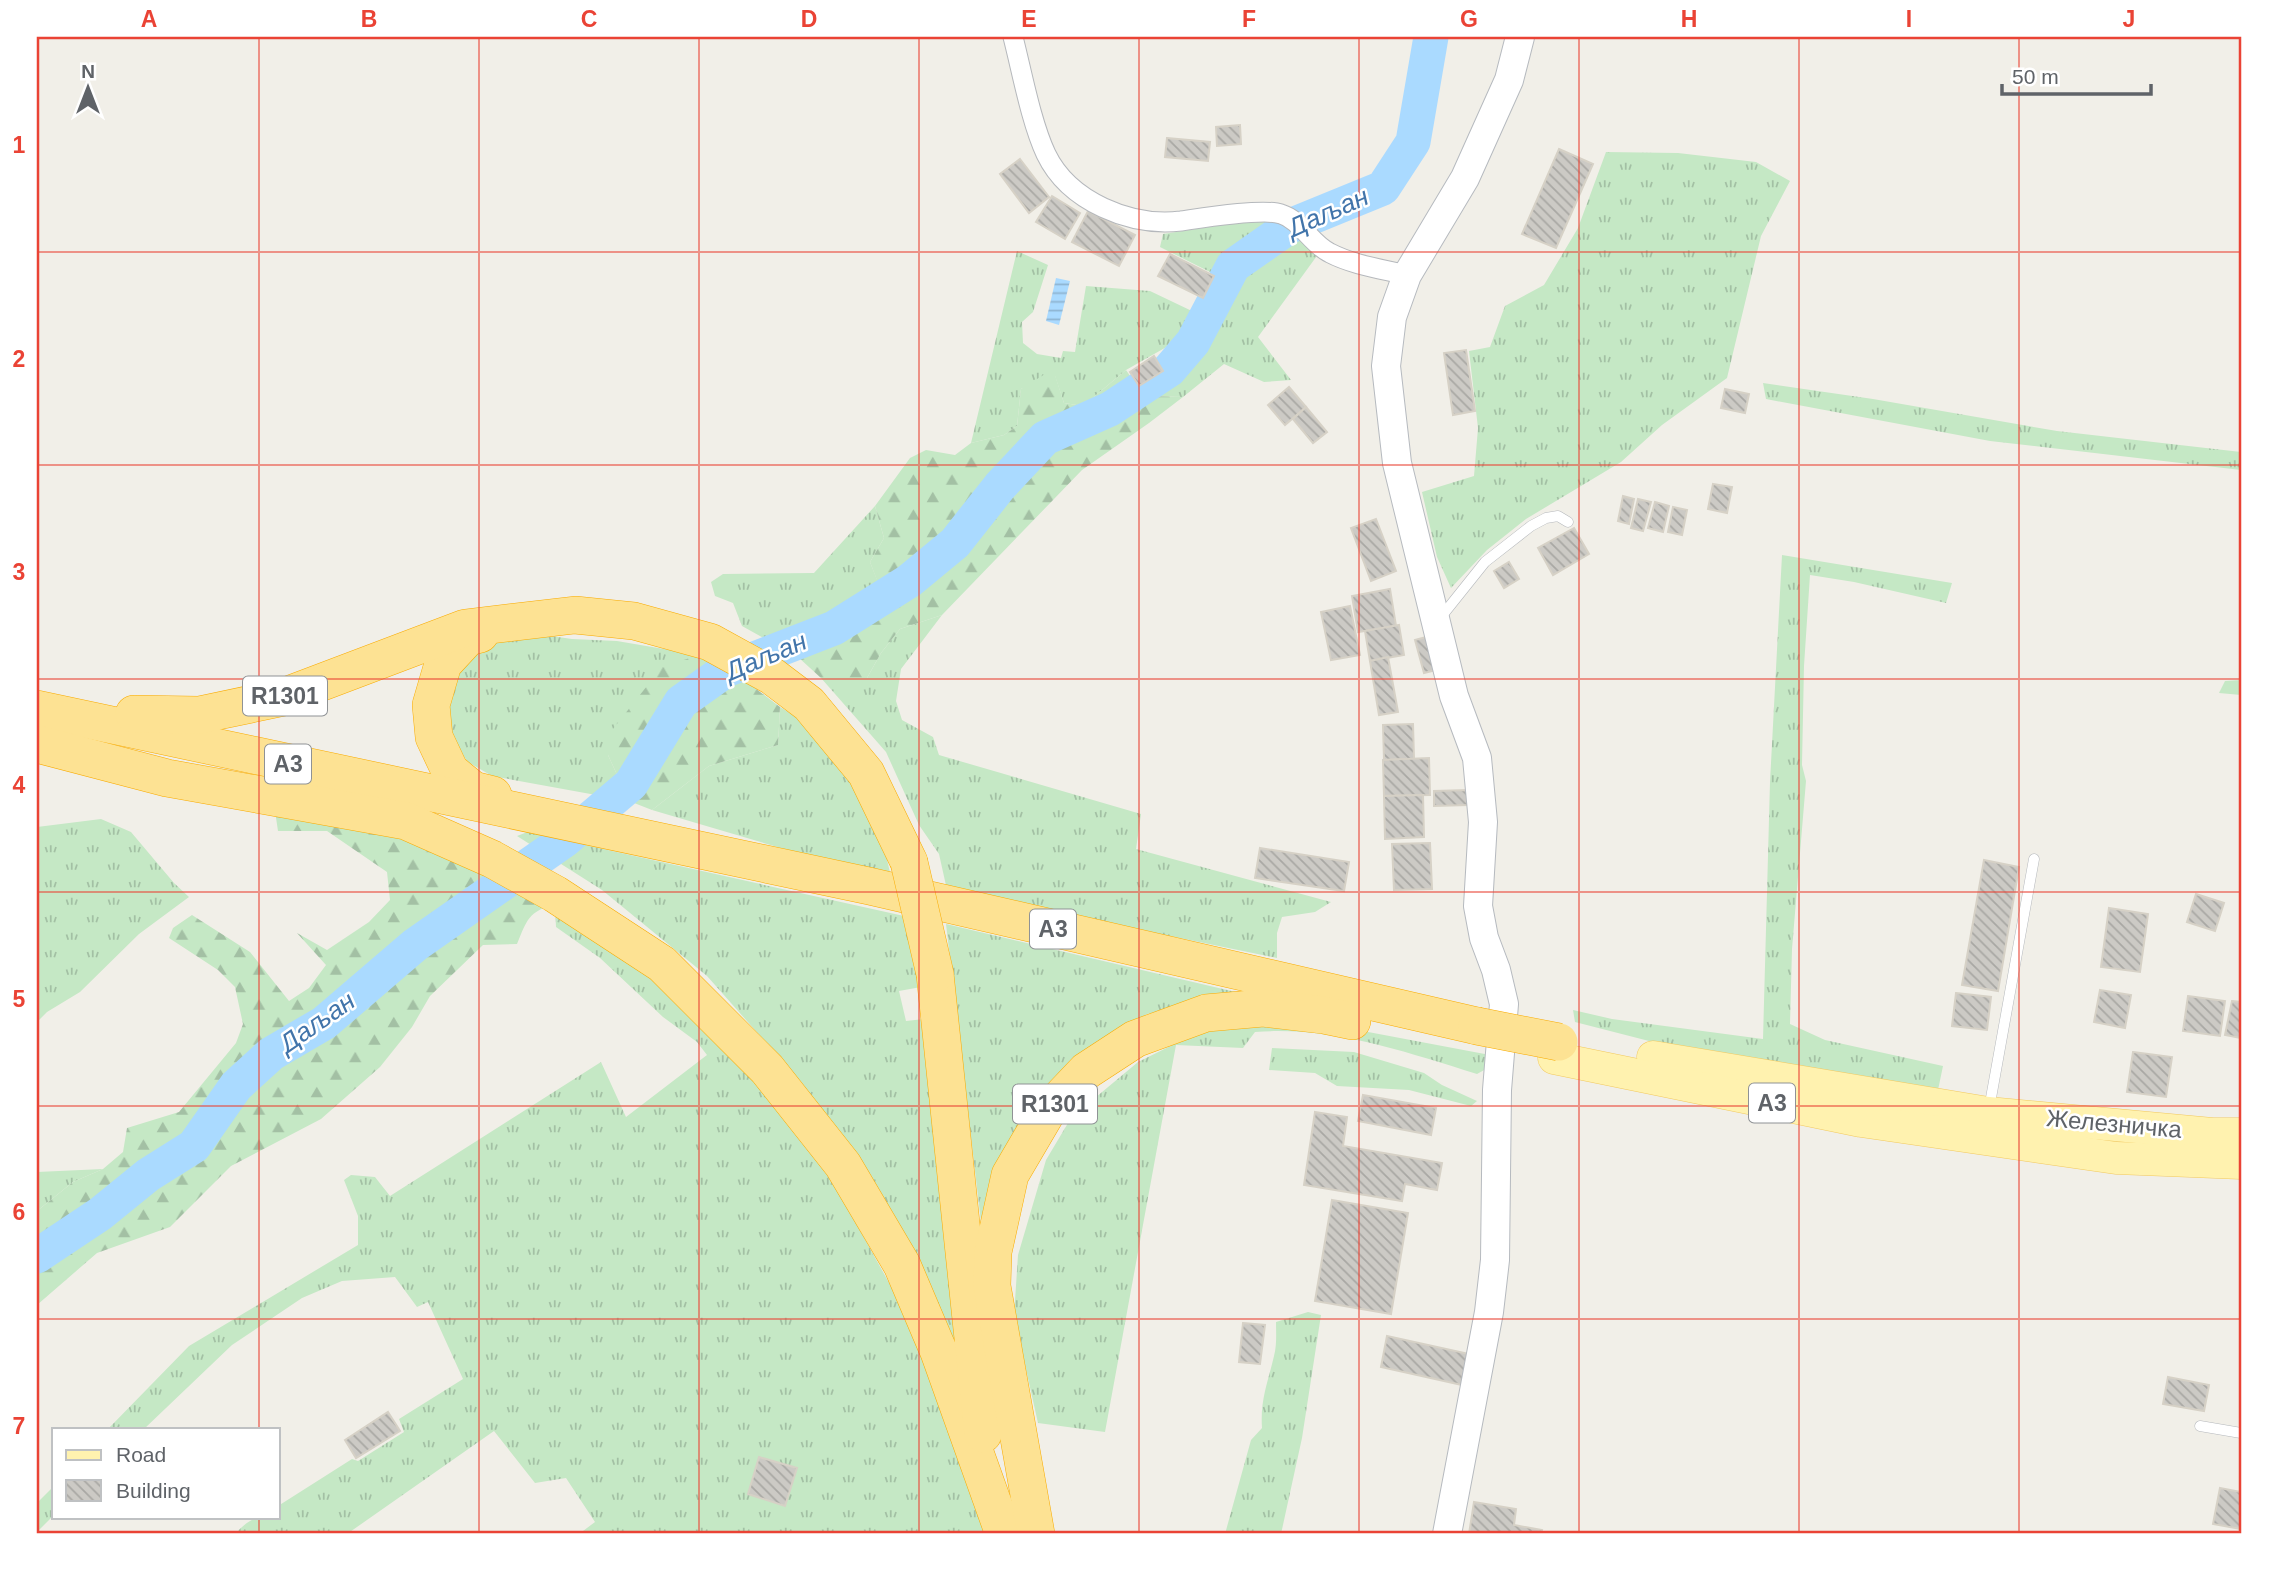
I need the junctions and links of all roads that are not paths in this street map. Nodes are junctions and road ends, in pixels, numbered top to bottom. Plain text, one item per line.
1 (1013, 37) edge
2 (1520, 37) edge
3 (1406, 275) junction
4 (1568, 522) dead end
5 (525, 620) junction
6 (1436, 624) junction
7 (37, 695) edge
8 (37, 709) edge
9 (37, 732) edge
10 (37, 744) edge
11 (540, 819) junction
12 (629, 837) junction
13 (2034, 859) dead end
14 (1474, 1037) junction
15 (1557, 1050) joint
16 (952, 1119) junction
17 (1990, 1126) junction
18 (2241, 1134) edge
19 (2241, 1163) edge
20 (2200, 1426) dead end
21 (2241, 1433) edge
22 (1005, 1534) edge
23 (1035, 1534) edge
24 (1447, 1534) edge

1 - 3 street
2 - 3 street
3 - 6 street
4 - 6 lane
5 - 7 highway, R1301
5 - 11 highway, R1301
5 - 16 highway, R1301, bridge
6 - 24 street
8 - 11 highway, A3
9 - 11 highway, A3
10 - 22 highway, R1301
11 - 12 highway, A3
12 - 14 highway, A3
12 - 14 highway, A3
13 - 17 lane
14 - 15 highway, A3, bridge
14 - 23 highway, R1301
15 - 17 main road, A3
16 - 22 highway, R1301
16 - 23 highway, R1301
17 - 18 main road, Железничка / A3
17 - 19 main road, Железничка / A3
20 - 21 lane

